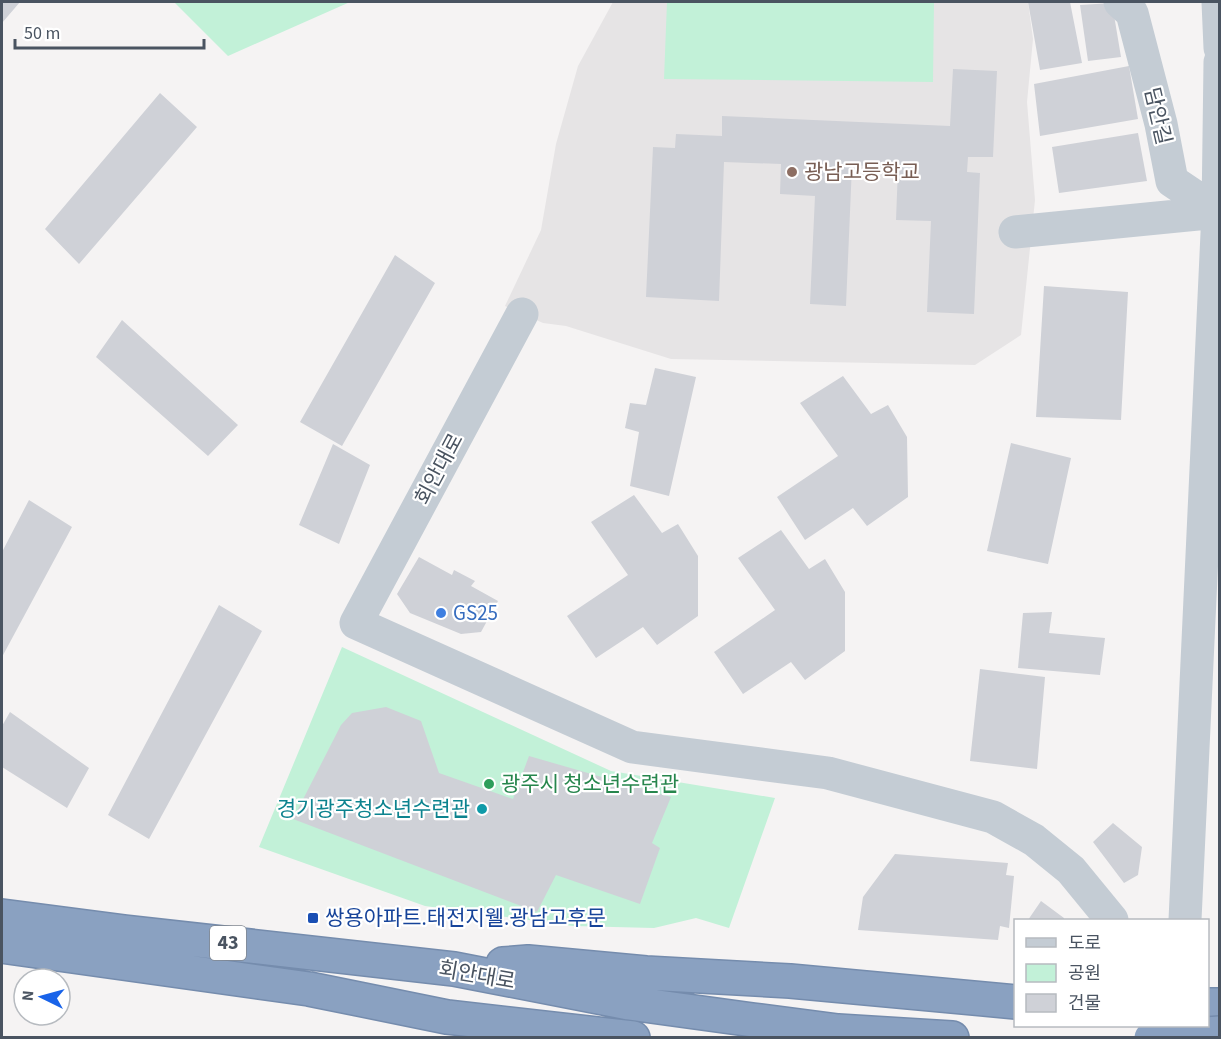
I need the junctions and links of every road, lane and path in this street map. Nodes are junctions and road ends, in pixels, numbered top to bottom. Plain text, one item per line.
1 (1120, 2) edge
2 (1218, 2) edge
3 (1220, 48) edge
4 (1220, 62) edge
5 (1218, 212) edge
6 (1015, 232) dead end
7 (522, 314) dead end
8 (2, 916) edge
9 (1110, 919) edge
10 (1185, 919) edge
11 (2, 946) edge
12 (454, 969) junction
13 (1014, 1002) edge
14 (447, 1017) junction
15 (1220, 1033) edge
16 (518, 1038) edge
17 (633, 1038) edge
18 (952, 1038) edge
19 (1151, 1038) edge

1 - 5 street, 담안길
2 - 3 street
4 - 5 street
5 - 6 street
5 - 10 street
7 - 9 street, 회안대로
8 - 12 highway, 회안대로 / 43
11 - 14 highway, 회안대로 / 43
12 - 13 highway
12 - 18 highway, 회안대로 / 43
14 - 16 highway
14 - 17 highway, 회안대로 / 43
15 - 19 highway, bridge

